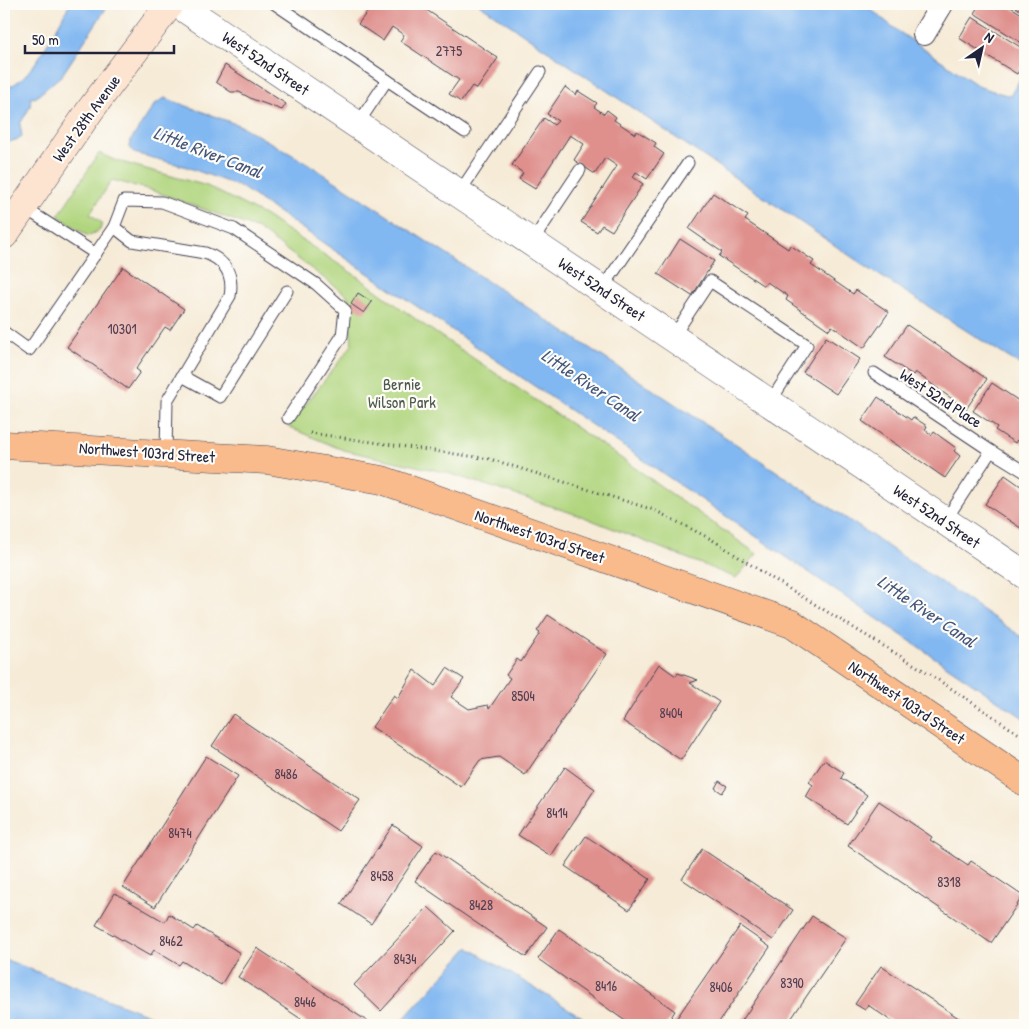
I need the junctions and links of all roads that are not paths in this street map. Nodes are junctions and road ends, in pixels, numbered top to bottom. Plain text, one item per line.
1 (170, 4) edge
2 (178, 4) edge
3 (275, 4) edge
4 (942, 4) edge
5 (924, 34) dead end
6 (540, 72) dead end
7 (387, 80) junction
8 (357, 125) junction
9 (465, 132) dead end
10 (688, 163) dead end
11 (580, 170) dead end
12 (458, 193) junction
13 (23, 207) junction
14 (114, 227) junction
15 (4, 235) edge
16 (532, 242) junction
17 (96, 254) junction
18 (602, 289) junction
19 (287, 291) dead end
20 (4, 332) edge
21 (673, 337) junction
22 (874, 373) dead end
23 (182, 376) junction
24 (770, 402) junction
25 (288, 418) dead end
26 (7, 442) edge
27 (991, 451) junction
28 (166, 453) junction
29 (1025, 472) edge
30 (945, 521) junction
31 (1025, 575) edge
32 (1025, 782) edge

1 - 13 main road, West 28th Avenue
2 - 8 street, West 52nd Street
3 - 7 lane
4 - 5 street
6 - 12 lane
7 - 8 lane
7 - 9 lane
8 - 12 street, West 52nd Street
10 - 18 lane
11 - 16 lane
12 - 16 street, West 52nd Street
13 - 15 main road, West 28th Avenue
13 - 17 lane
14 - 17 lane
14 - 23 lane
14 - 25 lane
16 - 18 street, West 52nd Street
17 - 20 lane
18 - 21 street, West 52nd Street
19 - 23 lane
21 - 24 street, West 52nd Street
21 - 24 lane
22 - 27 lane, West 52nd Place
23 - 28 lane
24 - 30 street, West 52nd Street
26 - 28 main road, Northwest 103rd Street
27 - 29 lane, West 52nd Place
27 - 30 lane
28 - 32 main road, Northwest 103rd Street
30 - 31 street, West 52nd Street

